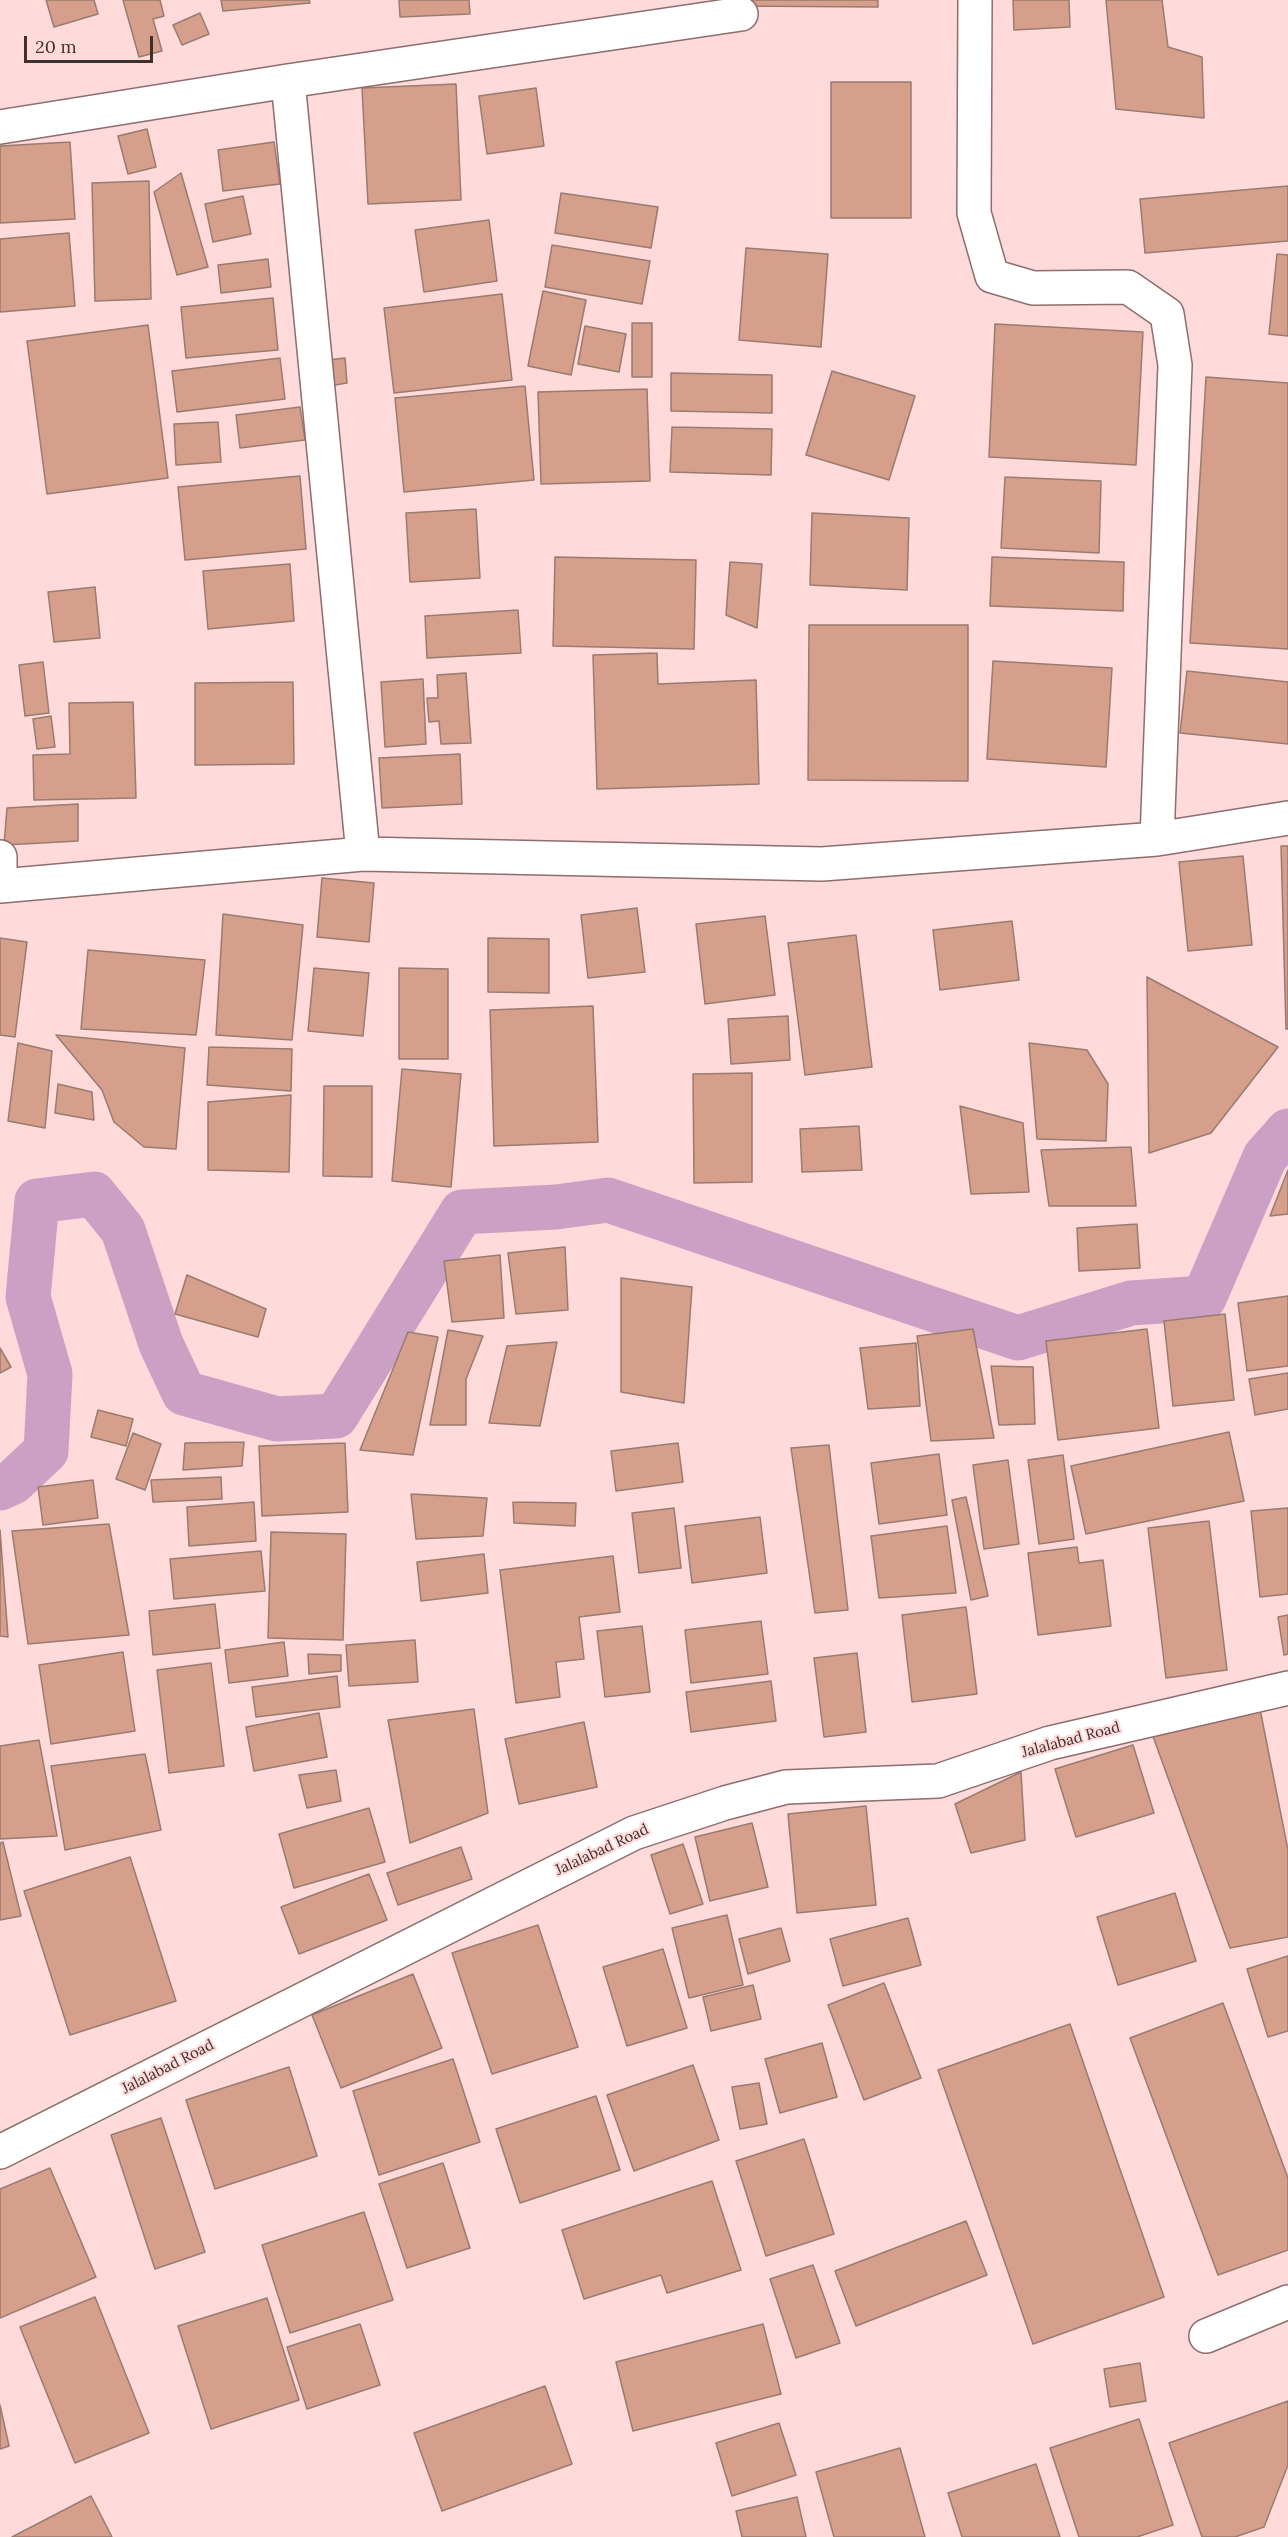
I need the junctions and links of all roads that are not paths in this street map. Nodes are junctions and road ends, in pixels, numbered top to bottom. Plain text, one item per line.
1 (975, 0) edge
2 (741, 14) dead end
3 (288, 81) junction
4 (0, 127) edge
5 (1288, 818) edge
6 (1157, 839) junction
7 (363, 854) junction
8 (0, 857) edge
9 (0, 886) edge
10 (1288, 1688) edge
11 (0, 2151) edge
12 (1288, 2302) edge
13 (1206, 2336) dead end

1 - 6 street
2 - 3 street
3 - 4 street
3 - 7 street
5 - 6 street
6 - 7 street
7 - 9 street
8 - 9 street
10 - 11 street, Jalalabad Road
12 - 13 street

